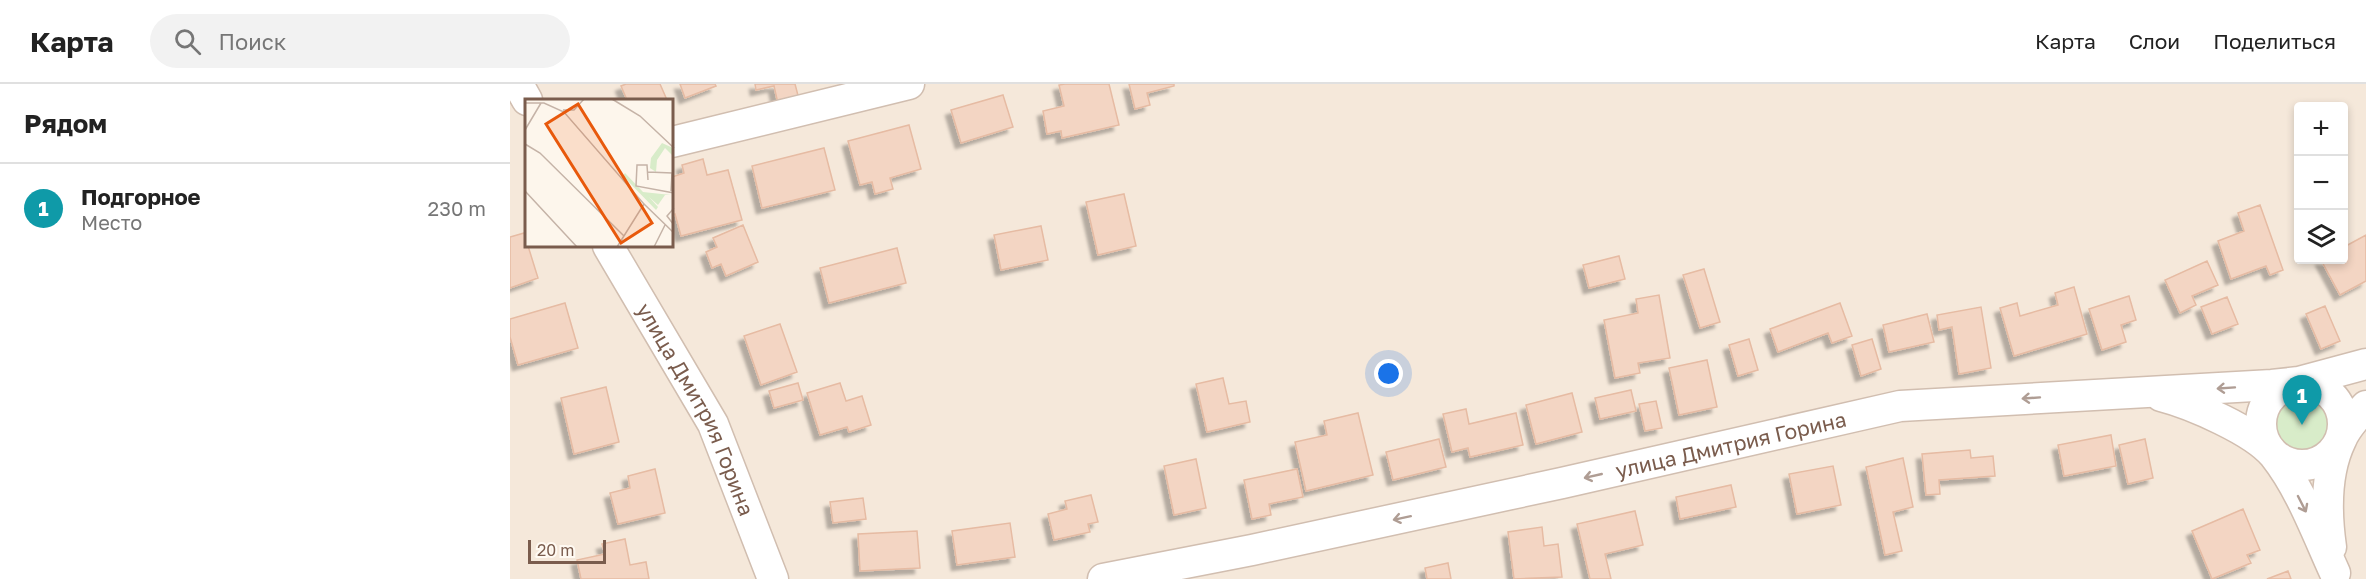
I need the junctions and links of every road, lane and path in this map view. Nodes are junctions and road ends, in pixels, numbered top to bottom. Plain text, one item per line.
1 (518, 84) edge
2 (909, 84) edge
3 (526, 99) edge
4 (674, 142) edge
5 (609, 248) edge
6 (2366, 364) edge
7 (2299, 382) junction
8 (2141, 391) junction
9 (2366, 405) edge
10 (2341, 440) junction
11 (2272, 453) junction
12 (2336, 576) edge
13 (773, 579) edge
14 (1103, 579) edge

1 - 3 street
2 - 4 street
5 - 13 street, улица Дмитрия Горина
6 - 7 street, улица Дмитрия Горина
7 -> 8 street, улица Дмитрия Горина
7 - 10 street
7 - 11 street
8 - 11 street
8 -> 14 street, улица Дмитрия Горина
9 - 10 street
10 - 11 street
10 - 12 street
11 -> 12 street

